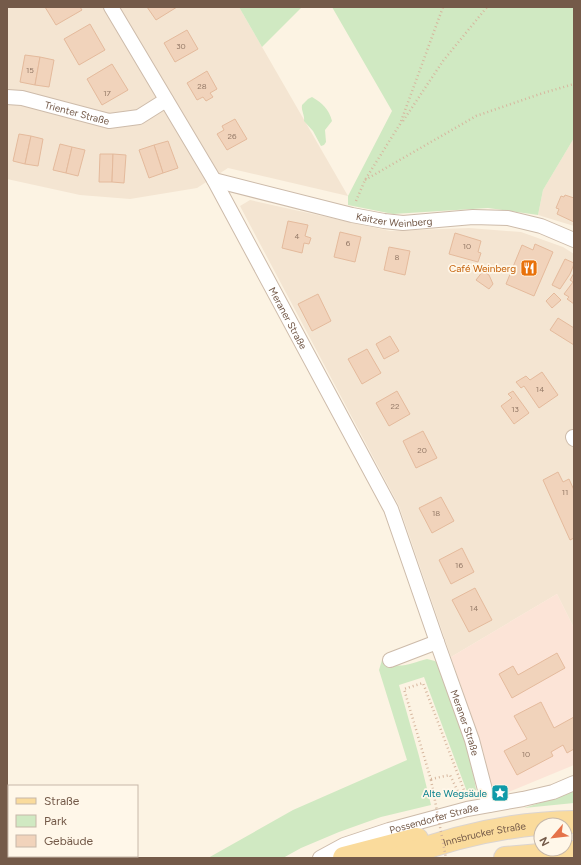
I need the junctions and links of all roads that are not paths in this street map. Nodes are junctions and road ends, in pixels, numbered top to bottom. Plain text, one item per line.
1 (111, 7) edge
2 (7, 97) edge
3 (166, 100) junction
4 (214, 180) junction
5 (574, 240) edge
6 (436, 642) junction
7 (390, 660) dead end
8 (574, 782) edge
9 (489, 805) junction
10 (574, 822) edge
11 (470, 834) junction
12 (574, 852) edge
13 (320, 858) edge
14 (344, 858) edge
15 (398, 858) edge
16 (505, 858) edge

1 - 3 street, Meraner Straße
2 - 3 street, Trienter Straße
3 - 4 street, Meraner Straße
4 - 5 street, Kaitzer Weinberg
4 - 6 street, Meraner Straße
6 - 7 street
6 - 9 street, Meraner Straße
8 - 9 street, Possendorfer Straße
9 - 13 street, Possendorfer Straße
10 - 11 main road, Innsbrucker Straße
11 - 14 main road
11 - 15 main road, Innsbrucker Straße
12 - 16 main road

